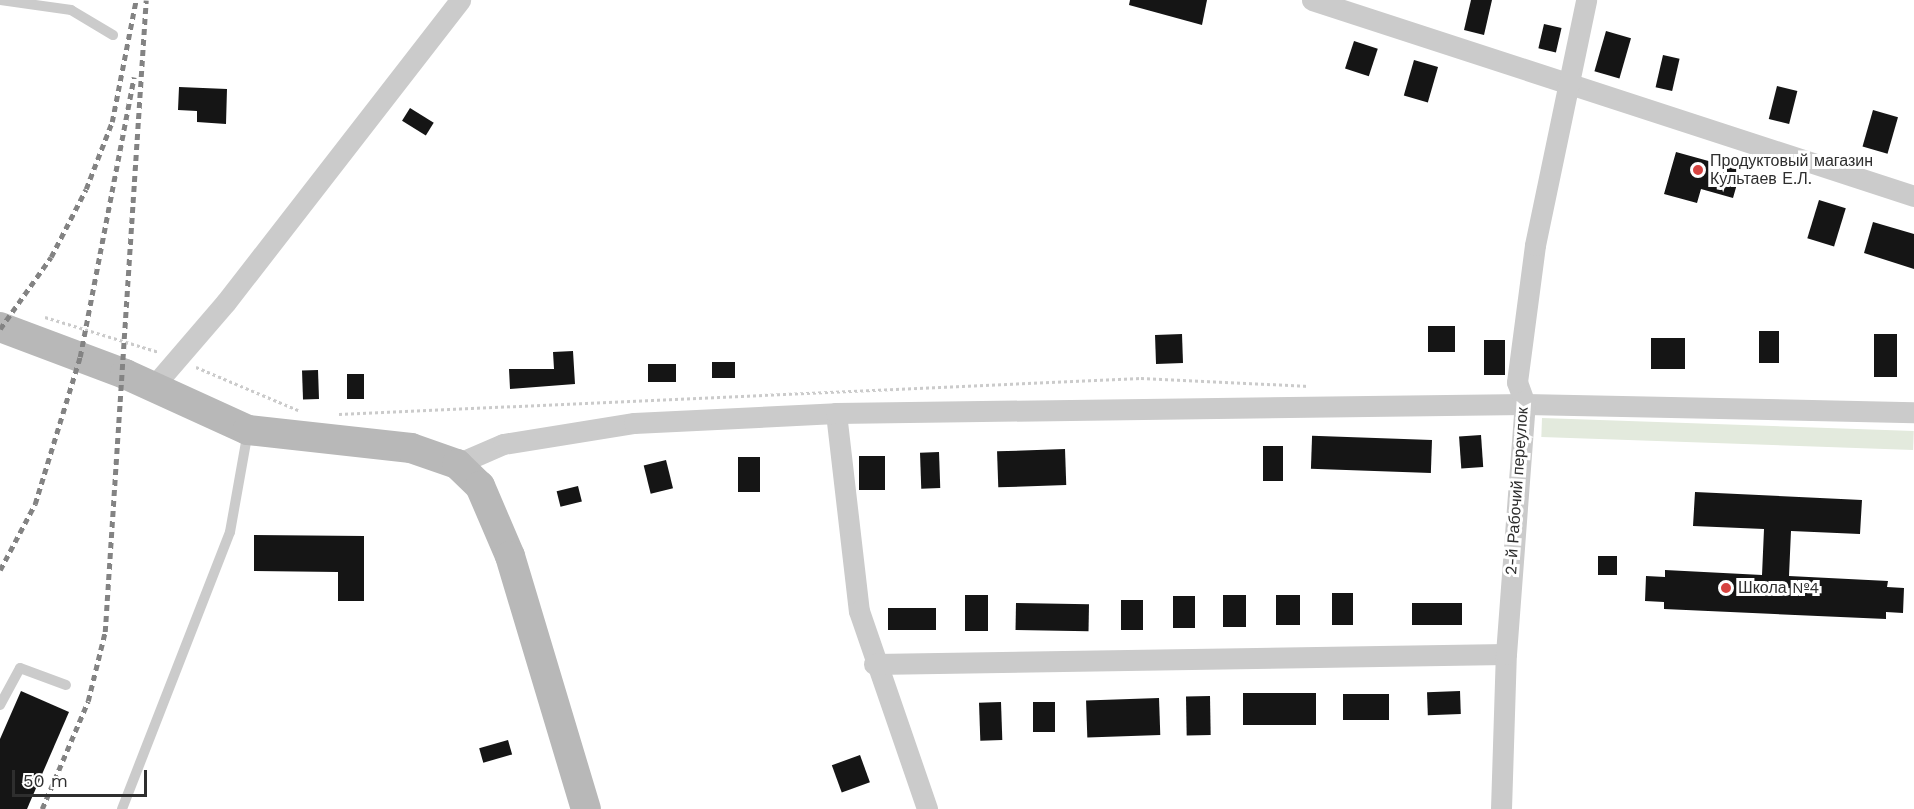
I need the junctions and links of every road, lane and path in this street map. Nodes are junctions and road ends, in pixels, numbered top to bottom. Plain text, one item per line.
1 (0, 0) edge
2 (460, 0) edge
3 (1312, 0) edge
4 (1586, 0) edge
5 (113, 35) dead end
6 (1566, 83) junction
7 (1914, 196) edge
8 (34, 314) dead end
9 (0, 327) edge
10 (177, 359) junction
11 (1322, 386) dead end
12 (152, 388) junction
13 (1525, 405) junction
14 (301, 412) dead end
15 (1914, 412) edge
16 (836, 413) junction
17 (334, 415) dead end
18 (248, 430) junction
19 (457, 464) junction
20 (1506, 654) junction
21 (874, 664) junction
22 (66, 685) dead end
23 (0, 705) edge
24 (122, 809) edge
25 (586, 809) edge
26 (927, 809) edge
27 (1501, 809) edge

1 - 5 lane
2 - 10 street
3 - 6 street
4 - 6 street, 2-й Рабочий переулок
6 - 7 street
6 - 13 street, 2-й Рабочий переулок
8 - 10 path
9 - 12 street
10 - 12 street
10 - 14 path
11 - 17 path
12 - 18 street
13 - 15 street
13 - 16 street
13 - 20 street, 2-й Рабочий переулок
16 - 19 street
16 - 21 street
18 - 19 street
18 - 24 lane
19 - 25 street
20 - 21 street
20 - 27 street, 2-й Рабочий переулок
21 - 26 street
22 - 23 lane

